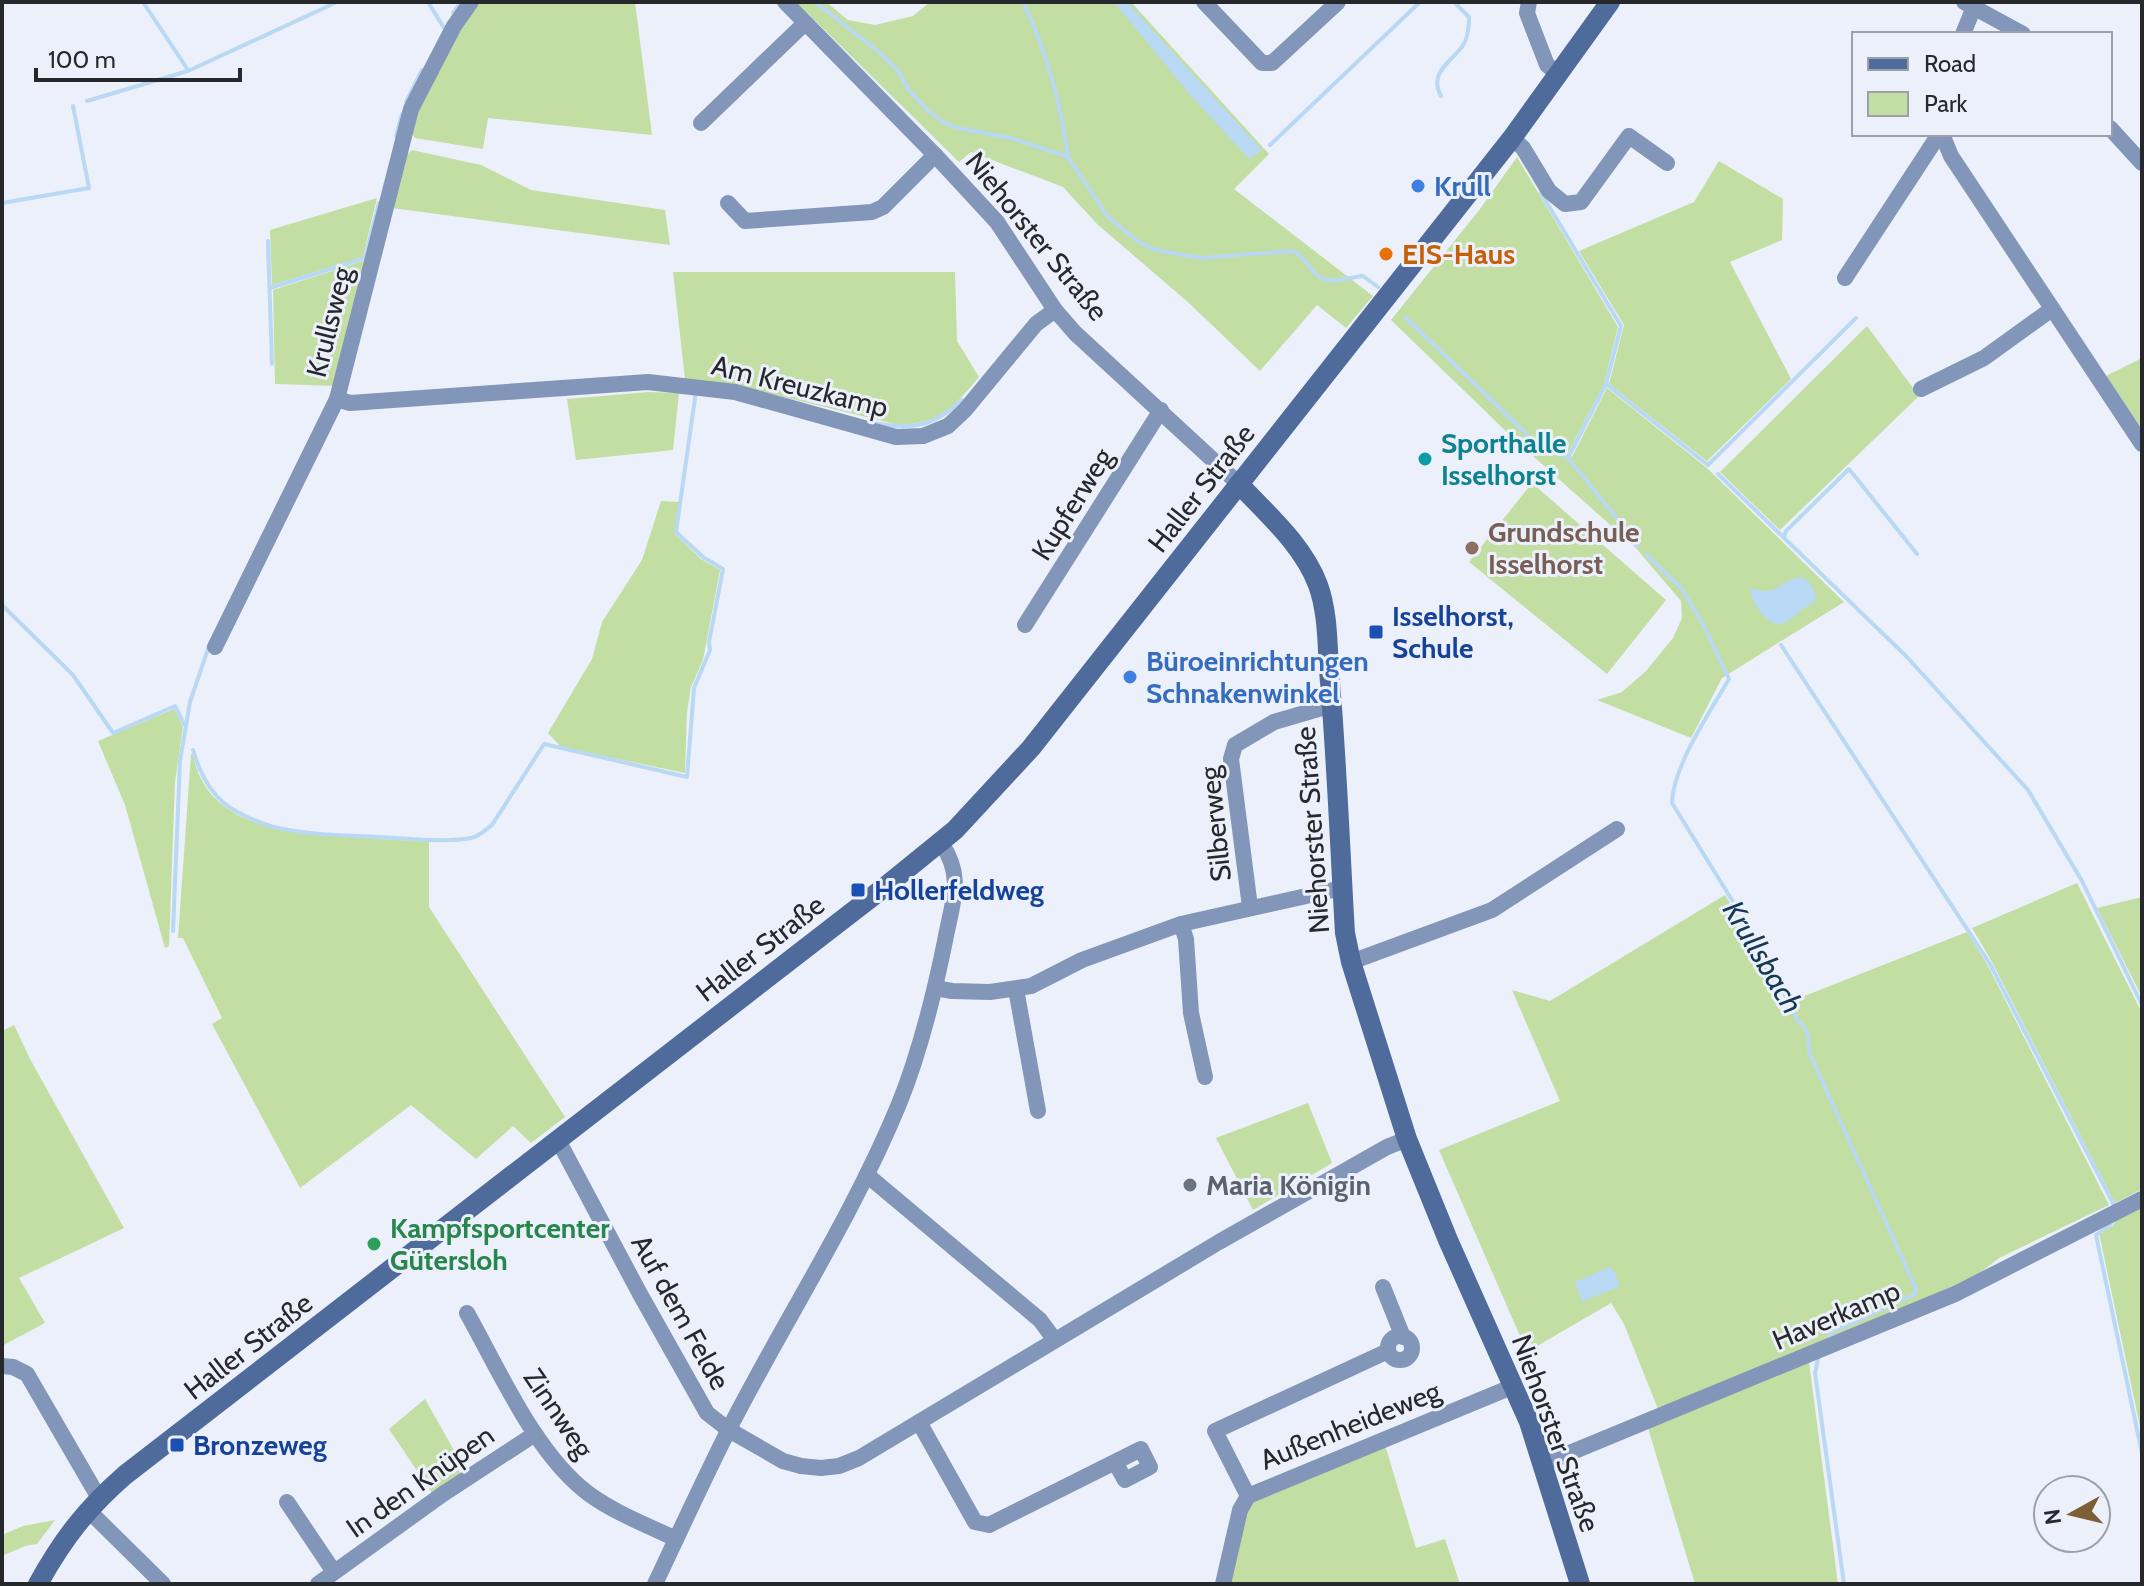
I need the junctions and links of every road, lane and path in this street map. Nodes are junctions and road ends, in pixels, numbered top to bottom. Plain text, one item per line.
1 (471, 2) edge
2 (785, 2) edge
3 (1204, 2) edge
4 (1338, 2) edge
5 (1529, 2) edge
6 (1610, 2) edge
7 (1971, 4) edge
8 (804, 24) junction
9 (1964, 32) edge
10 (2020, 32) edge
11 (1559, 74) junction
12 (701, 123) dead end
13 (2112, 130) edge
14 (1943, 136) edge
15 (1512, 138) junction
16 (935, 155) junction
17 (1667, 163) dead end
18 (2142, 163) edge
19 (728, 203) dead end
20 (1845, 278) dead end
21 (2052, 309) junction
22 (1055, 310) junction
23 (1921, 389) dead end
24 (337, 399) junction
25 (1161, 410) junction
26 (2142, 444) edge
27 (1239, 484) junction
28 (1025, 625) dead end
29 (215, 647) dead end
30 (1332, 705) junction
31 (1617, 829) dead end
32 (941, 843) junction
33 (1342, 888) junction
34 (1250, 907) junction
35 (1181, 924) junction
36 (1351, 962) junction
37 (935, 988) junction
38 (1016, 989) junction
39 (1205, 1077) dead end
40 (1038, 1111) dead end
41 (1407, 1139) junction
42 (558, 1140) junction
43 (867, 1175) junction
44 (2142, 1199) edge
45 (1383, 1287) dead end
46 (467, 1313) dead end
47 (1054, 1339) junction
48 (2, 1366) edge
49 (1514, 1386) junction
50 (919, 1422) junction
51 (729, 1430) junction
52 (535, 1434) junction
53 (1115, 1462) dead end
54 (1543, 1464) junction
55 (1248, 1496) junction
56 (287, 1502) dead end
57 (93, 1504) junction
58 (676, 1539) junction
59 (334, 1572) junction
60 (38, 1584) edge
61 (163, 1584) edge
62 (318, 1584) edge
63 (655, 1584) edge
64 (1223, 1584) edge
65 (1580, 1584) edge

1 - 24 street, Krullsweg
2 - 8 street, Niehorster Straße
3 - 4 street
5 - 11 street
6 - 11 street, Haller Straße
7 - 9 street
7 - 10 street
8 - 12 street
8 - 16 street, Niehorster Straße
11 - 15 street, Haller Straße
13 - 18 street
14 - 20 street
14 - 21 street
15 - 17 street
15 - 27 street, Haller Straße
16 - 19 street
16 - 22 street, Niehorster Straße
21 - 23 street
21 - 26 street
22 - 24 street, Am Kreuzkamp
22 - 25 street, Niehorster Straße
24 - 29 street, Krullsweg
25 - 27 street, Niehorster Straße
25 - 28 street, Kupferweg
27 - 30 street, Niehorster Straße
27 - 32 street, Haller Straße
30 - 33 street, Niehorster Straße
30 - 34 street, Silberweg
31 - 36 street
32 - 37 street
32 - 42 street, Haller Straße
33 - 34 street, Silberweg
33 - 36 street, Niehorster Straße
34 - 35 street, Silberweg
35 - 38 street, Silberweg
35 - 39 street
36 - 41 street, Niehorster Straße
37 - 38 street, Silberweg
37 - 43 street
38 - 40 street
41 - 47 street, Auf dem Felde
41 - 49 street, Niehorster Straße
42 - 51 street, Auf dem Felde
42 - 57 street, Haller Straße
43 - 47 street
43 - 51 street
44 - 54 street, Haverkamp
45 - 55 street
46 - 52 street, Zinnweg
47 - 50 street, Auf dem Felde
48 - 57 street
49 - 54 street, Niehorster Straße
49 - 55 street, Außenheideweg
50 - 51 street, Auf dem Felde
50 - 53 street
51 - 58 street
52 - 58 street, Zinnweg
52 - 59 street, In den Knüpen
54 - 65 street, Niehorster Straße
55 - 64 street, Außenheideweg
56 - 59 street, In den Knüpen
57 - 60 street, Haller Straße
57 - 61 street
58 - 63 street
59 - 62 street, In den Knüpen

